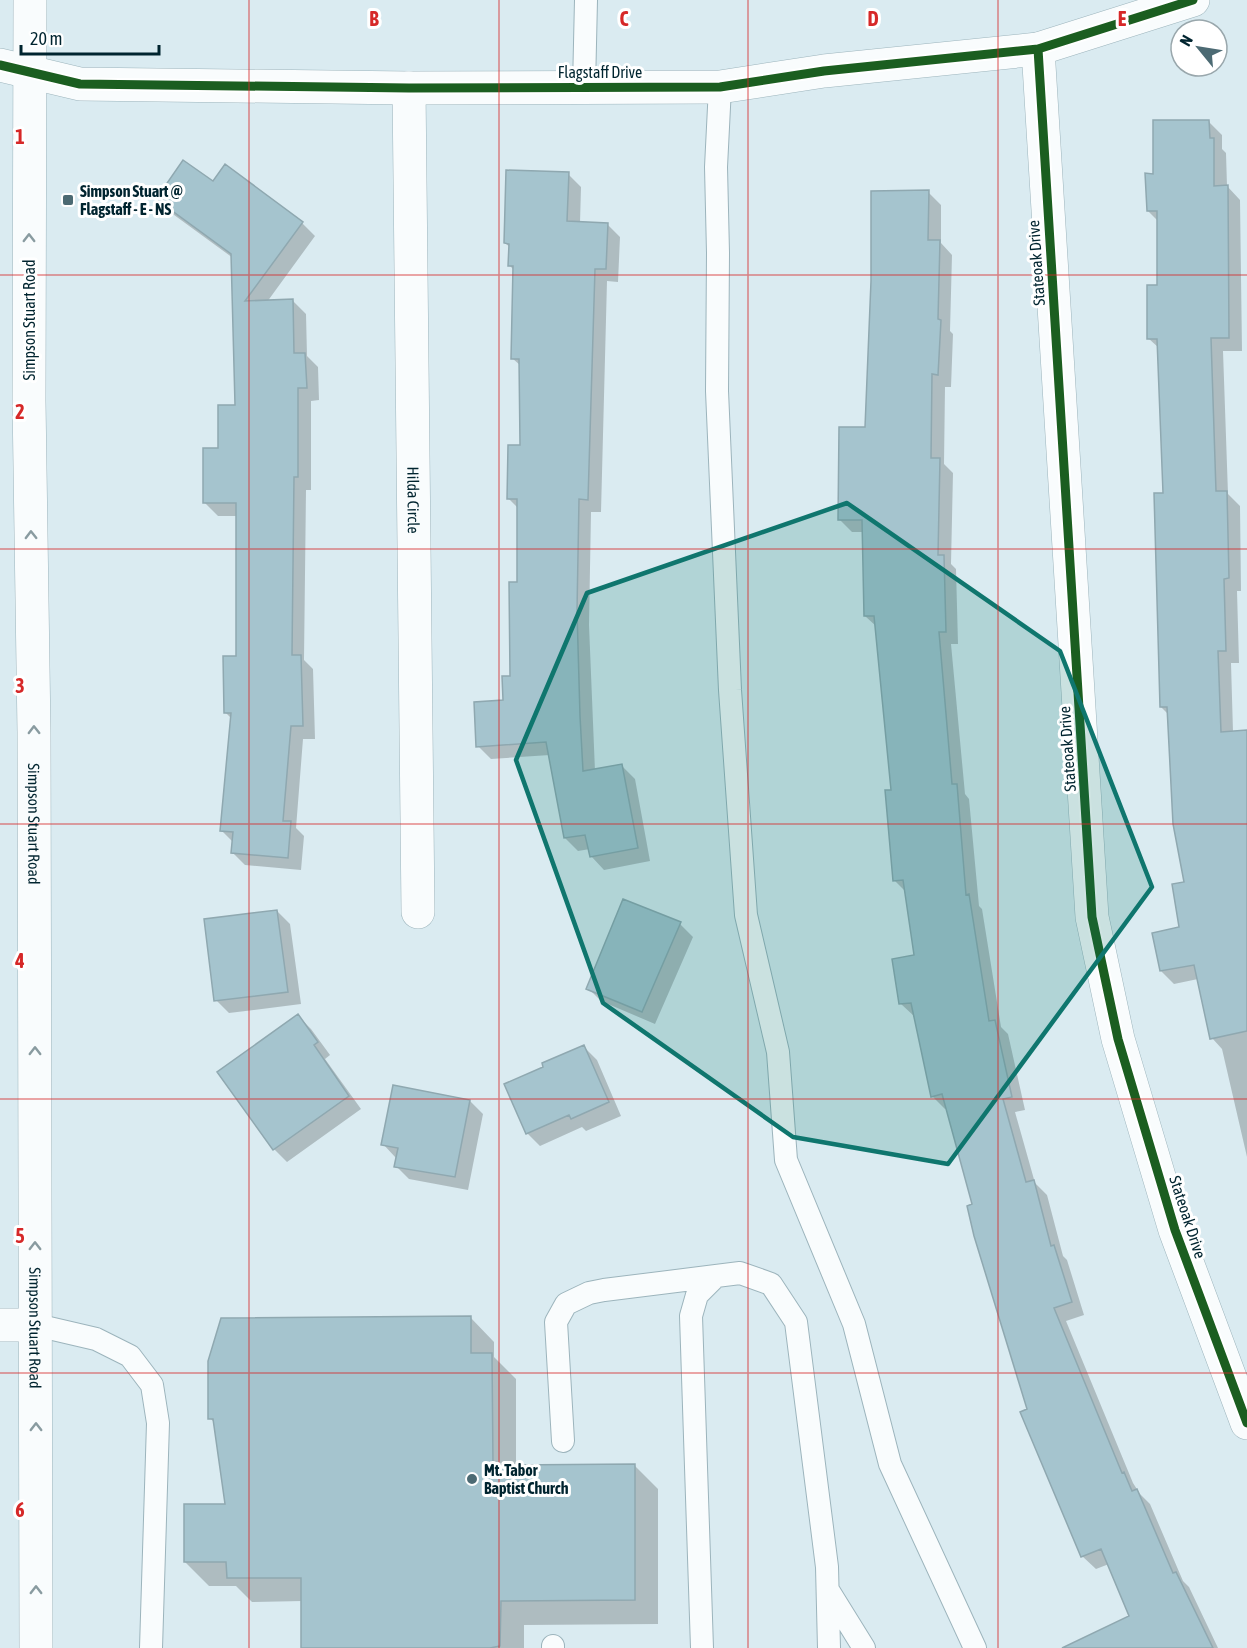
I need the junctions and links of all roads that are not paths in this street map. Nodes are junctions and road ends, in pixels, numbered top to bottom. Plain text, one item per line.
1 (30, 0) edge
2 (586, 0) edge
3 (1193, 0) edge
4 (1038, 49) junction
5 (15, 69) edge
6 (584, 87) junction
7 (720, 87) junction
8 (409, 88) junction
9 (418, 912) dead end
10 (716, 1276) junction
11 (0, 1325) edge
12 (36, 1325) junction
13 (1247, 1423) edge
14 (563, 1441) dead end
15 (828, 1590) junction
16 (36, 1648) edge
17 (151, 1648) edge
18 (702, 1648) edge
19 (829, 1648) edge
20 (864, 1648) edge
21 (975, 1648) edge

1 - 5 street, Simpson Stuart Road
2 - 6 lane
3 - 4 street, Flagstaff Drive
4 - 7 street, Flagstaff Drive
4 - 13 street, Stateoak Drive
5 - 8 street, Flagstaff Drive
12 -> 5 street, Simpson Stuart Road
6 - 7 street, Flagstaff Drive
6 - 8 street, Flagstaff Drive
7 - 21 lane
8 - 9 street, Hilda Circle
10 - 14 lane
10 - 15 lane
10 - 18 lane
11 - 12 street
16 -> 12 street, Simpson Stuart Road
12 - 17 lane
15 - 19 lane
15 - 20 lane

